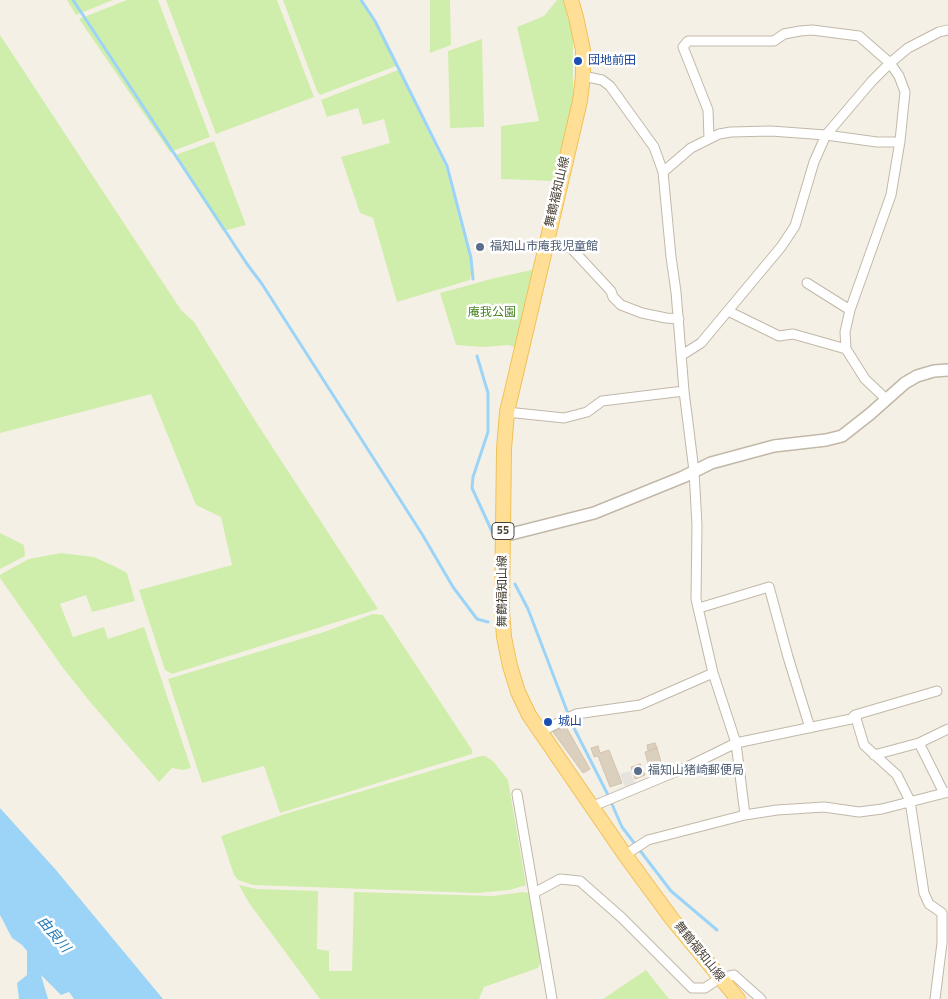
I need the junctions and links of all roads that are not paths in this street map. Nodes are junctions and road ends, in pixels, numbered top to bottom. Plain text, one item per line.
1 (571, 0) edge
2 (948, 30) edge
3 (890, 63) junction
4 (583, 76) junction
5 (826, 134) junction
6 (709, 138) junction
7 (900, 142) junction
8 (663, 172) junction
9 (546, 242) junction
10 (807, 283) dead end
11 (850, 310) junction
12 (728, 311) junction
13 (679, 319) junction
14 (846, 349) junction
15 (682, 355) junction
16 (948, 370) edge
17 (684, 391) junction
18 (886, 399) junction
19 (507, 412) junction
20 (694, 471) junction
21 (503, 536) junction
22 (699, 608) junction
23 (713, 673) junction
24 (937, 691) dead end
25 (855, 715) junction
26 (810, 728) junction
27 (948, 730) edge
28 (540, 732) junction
29 (736, 743) junction
30 (919, 743) junction
31 (874, 755) junction
32 (946, 792) edge
33 (517, 794) dead end
34 (910, 801) junction
35 (591, 807) junction
36 (745, 815) junction
37 (625, 855) junction
38 (534, 893) junction
39 (944, 960) edge
40 (720, 978) junction
41 (552, 999) edge
42 (738, 999) edge
43 (761, 999) edge
44 (935, 999) edge

1 - 4 main road, 舞鶴福知山線 / 55
2 - 3 street
3 - 5 street
3 - 6 street
3 - 7 street
4 - 8 street
4 - 9 main road, 舞鶴福知山線 / 55
5 - 6 street
5 - 7 street
5 - 12 street
6 - 8 street
7 - 11 street
8 - 13 street
9 - 13 street
9 - 19 main road, 舞鶴福知山線 / 55
10 - 11 street
11 - 14 street
12 - 14 street
12 - 15 street
13 - 15 street
14 - 18 street
15 - 17 street
16 - 18 street
17 - 19 street
17 - 20 street
18 - 20 street
19 - 21 main road, 舞鶴福知山線 / 55
20 - 21 street
20 - 22 street
21 - 28 main road, 舞鶴福知山線 / 55
22 - 23 street
22 - 26 street
23 - 28 street
23 - 29 street
24 - 25 street
25 - 26 street
25 - 31 street
26 - 29 street
27 - 30 street
28 - 35 main road, 舞鶴福知山線 / 55
29 - 35 street
29 - 36 street
30 - 31 street
30 - 32 street
31 - 34 street
32 - 34 street
33 - 38 street
34 - 36 street
34 - 39 street
35 - 37 main road, 舞鶴福知山線 / 55
36 - 37 street
37 - 40 main road, 舞鶴福知山線 / 55
38 - 40 street
38 - 41 street
39 - 44 street
40 - 42 main road, 舞鶴福知山線 / 55
40 - 43 street

